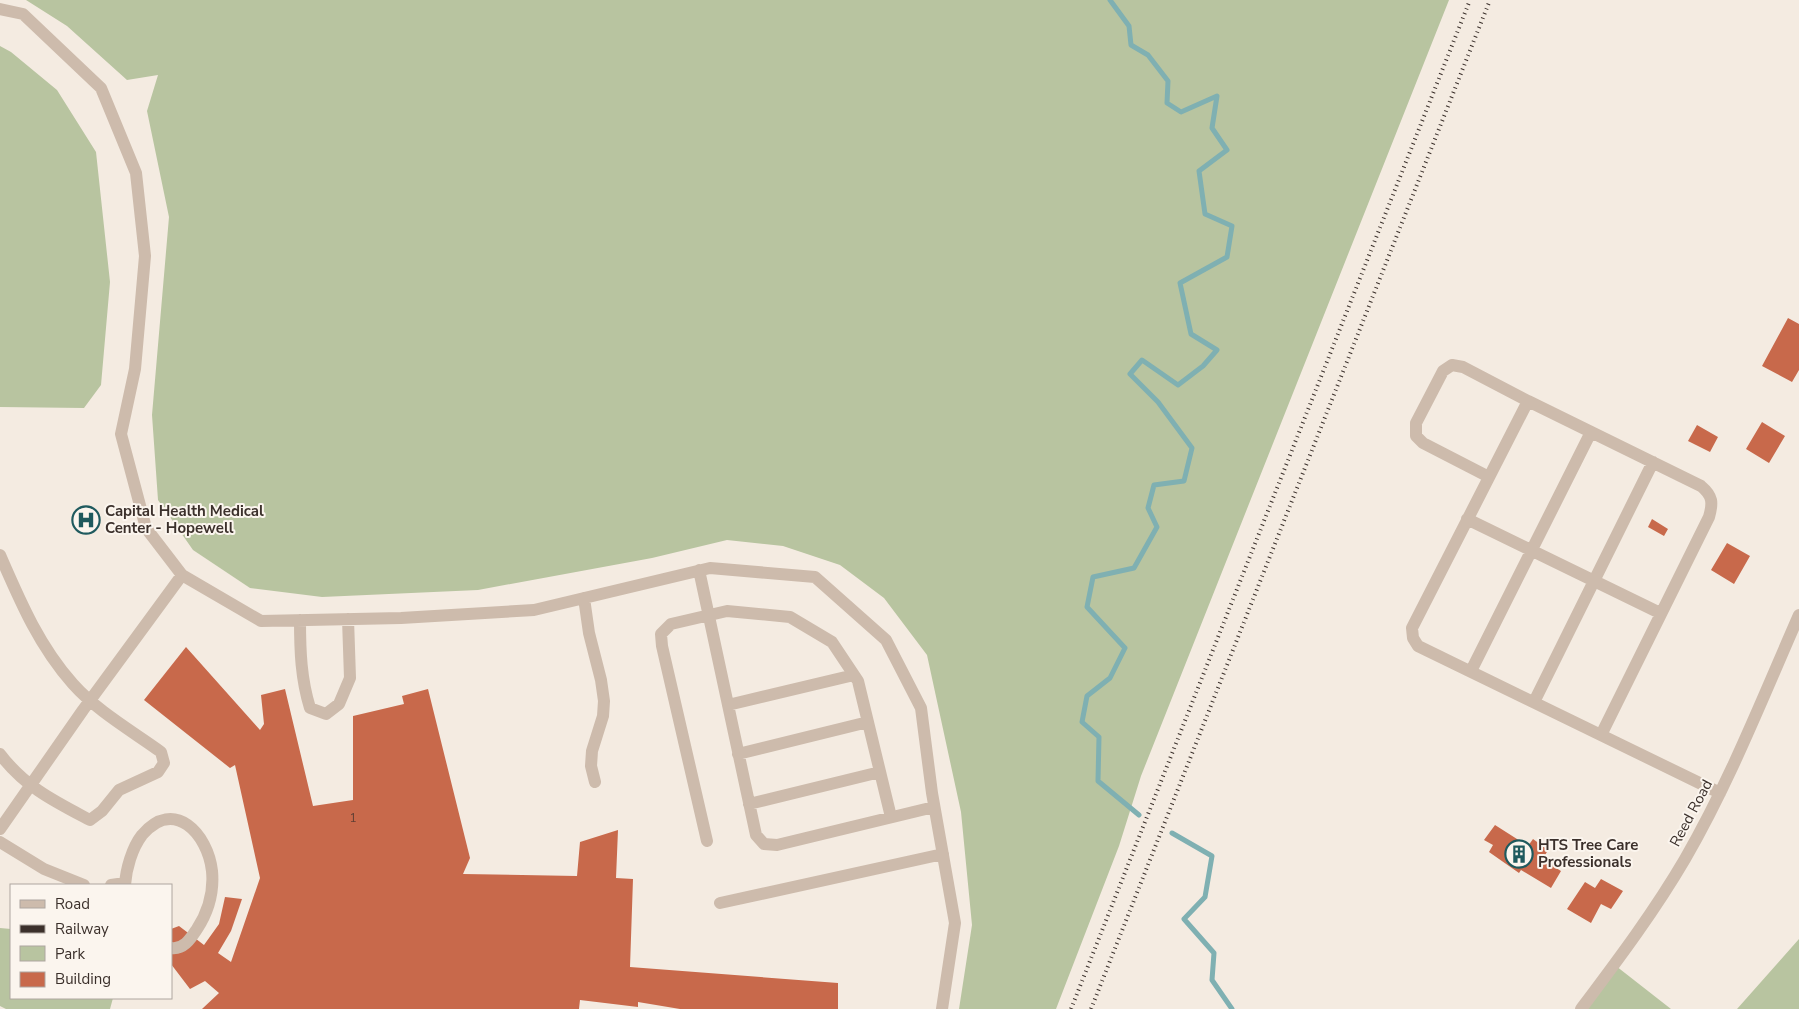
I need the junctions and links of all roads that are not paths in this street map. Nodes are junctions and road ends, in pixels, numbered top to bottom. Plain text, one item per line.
1 (0, 9) edge
2 (1528, 401) junction
3 (1591, 432) junction
4 (1652, 462) junction
5 (1489, 476) junction
6 (1467, 519) junction
7 (1531, 550) junction
8 (0, 555) edge
9 (699, 570) junction
10 (182, 575) junction
11 (1594, 581) junction
12 (584, 598) junction
13 (1660, 614) junction
14 (709, 615) junction
15 (1799, 615) edge
16 (348, 619) junction
17 (300, 620) junction
18 (1471, 671) junction
19 (854, 675) junction
20 (90, 700) junction
21 (1534, 702) junction
22 (728, 705) junction
23 (868, 722) junction
24 (1601, 735) junction
25 (0, 754) edge
26 (738, 754) junction
27 (880, 772) junction
28 (595, 782) dead end
29 (30, 785) junction
30 (1720, 793) junction
31 (749, 804) junction
32 (934, 807) junction
33 (891, 817) junction
34 (0, 828) edge
35 (707, 841) dead end
36 (0, 842) edge
37 (943, 854) junction
38 (82, 884) edge
39 (125, 884) edge
40 (720, 903) dead end
41 (172, 948) edge
42 (942, 1009) edge
43 (1581, 1009) edge

1 - 10 street
2 - 3 street
2 - 5 street
2 - 5 street
3 - 4 street
3 - 7 street
4 - 11 street
4 - 13 street
5 - 6 street
6 - 7 street
6 - 18 street
7 - 11 street
7 - 18 street
8 - 20 street
9 - 12 street
9 - 14 street
9 - 32 street
10 - 17 street
10 - 20 street
11 - 13 street
11 - 21 street
12 - 16 street
12 - 28 street
13 - 24 street
14 - 19 street
14 - 22 street
14 - 35 street
15 - 30 street, Reed Road
16 - 17 street
16 - 17 street
18 - 21 street
19 - 22 street
19 - 23 street
20 - 29 street
20 - 29 street
21 - 24 street
22 - 26 street
23 - 26 street
23 - 27 street
24 - 30 street
25 - 29 street
26 - 31 street
27 - 31 street
27 - 33 street
29 - 34 street
30 - 43 street, Reed Road
31 - 33 street
32 - 33 street
32 - 37 street
36 - 38 street
37 - 40 street
37 - 42 street
39 - 41 street

